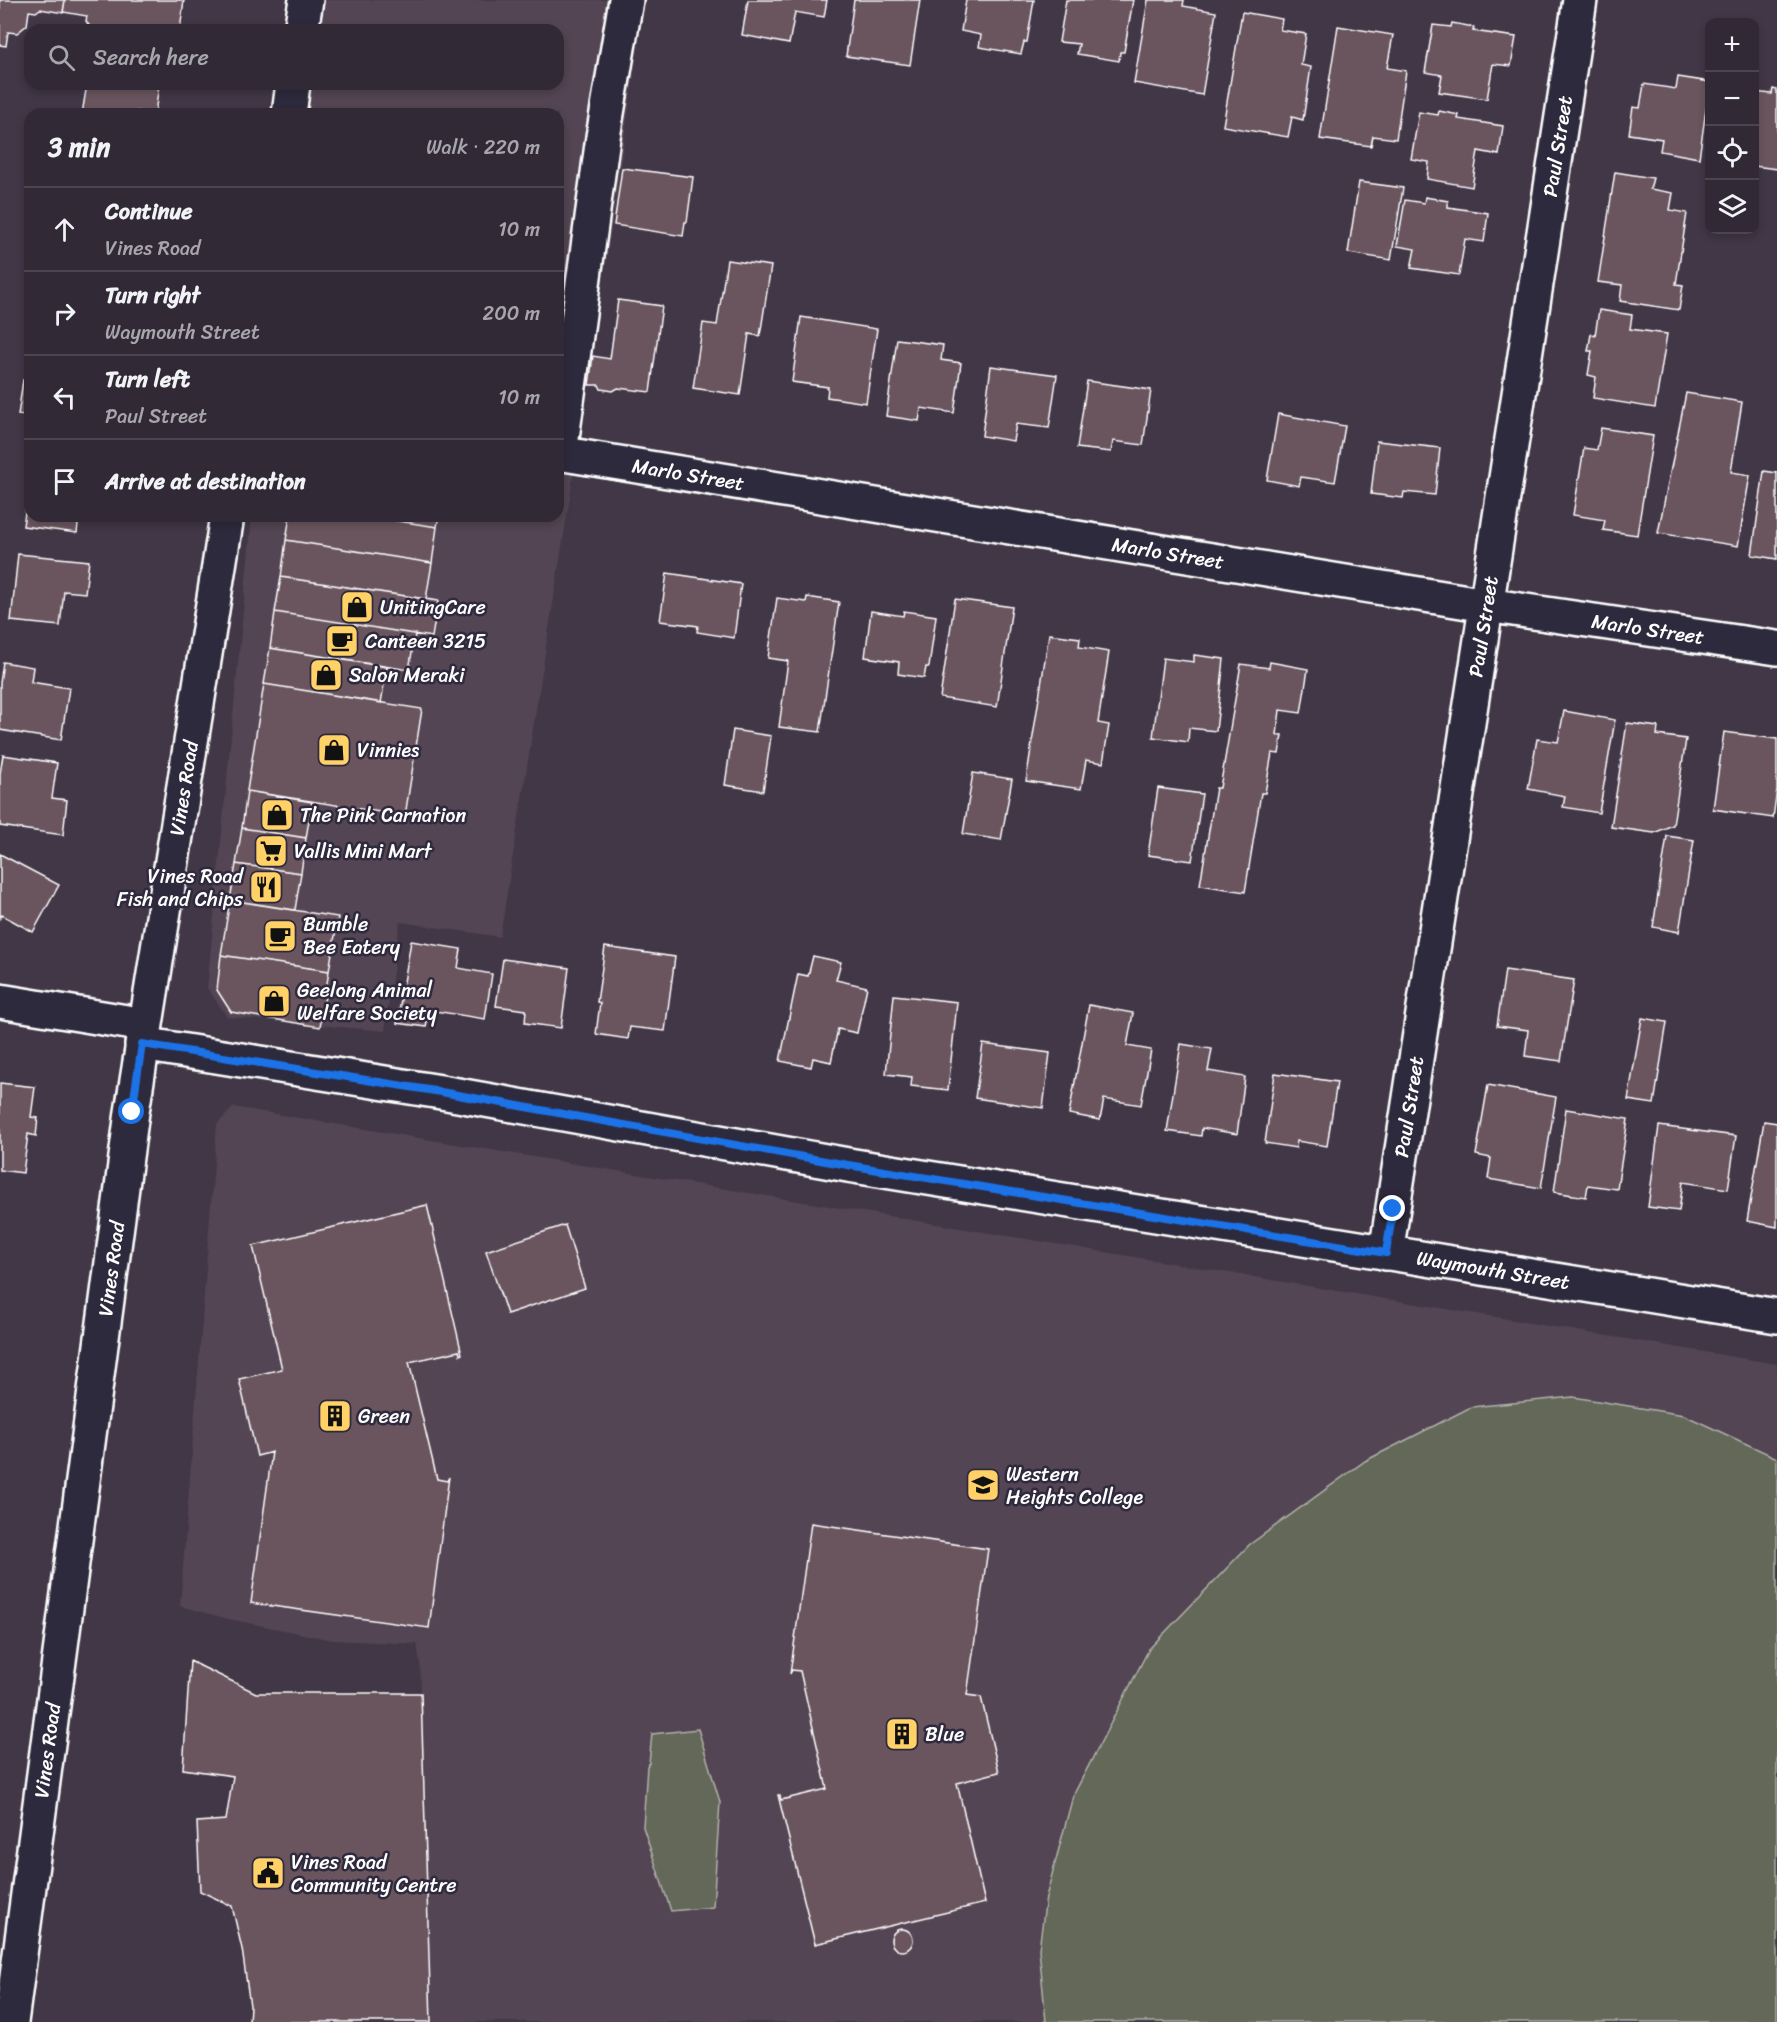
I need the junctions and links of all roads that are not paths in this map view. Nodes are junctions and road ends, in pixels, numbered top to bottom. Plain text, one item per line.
1 (306, 0) edge
2 (626, 0) edge
3 (1580, 0) edge
4 (302, 24) edge
5 (292, 90) edge
6 (290, 108) edge
7 (564, 417) edge
8 (564, 454) edge
9 (226, 522) edge
10 (1486, 605) junction
11 (1777, 648) edge
12 (0, 1001) edge
13 (144, 1034) junction
14 (1386, 1253) junction
15 (1777, 1316) edge
16 (11, 2022) edge

1 - 4 street
2 - 7 street
3 - 10 street, Paul Street
5 - 6 street
8 - 10 street, Marlo Street
9 - 13 street, Vines Road
10 - 11 street, Marlo Street
10 - 14 street, Paul Street
12 - 13 street, Waymouth Street
13 - 14 street, Waymouth Street
13 - 16 street, Vines Road
14 - 15 street, Waymouth Street

